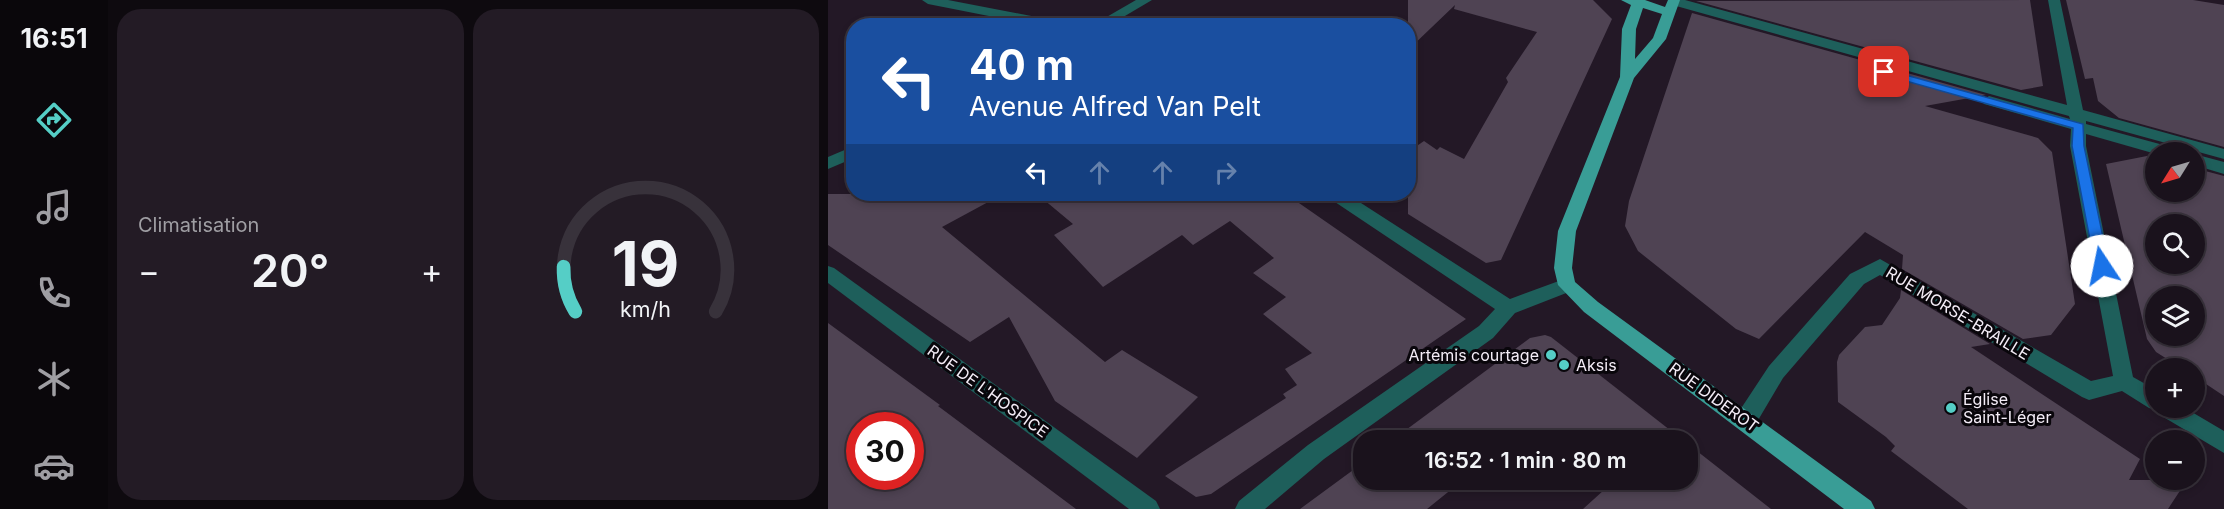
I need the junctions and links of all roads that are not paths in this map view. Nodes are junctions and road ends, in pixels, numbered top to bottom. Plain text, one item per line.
1 (928, 0) edge
2 (1146, 0) edge
3 (2054, 0) edge
4 (1635, 1) edge
5 (1673, 4) edge
6 (1021, 18) edge
7 (1112, 18) edge
8 (1627, 77) junction
9 (2078, 119) junction
10 (2145, 143) edge
11 (846, 154) edge
12 (2224, 154) edge
13 (2205, 162) edge
14 (828, 164) edge
15 (2224, 168) edge
16 (1346, 201) edge
17 (828, 273) edge
18 (1567, 285) junction
19 (1508, 308) junction
20 (2124, 382) junction
21 (2145, 394) edge
22 (2183, 418) edge
23 (1746, 420) junction
24 (2224, 443) edge
25 (1148, 509) edge
26 (1247, 509) edge
27 (1863, 509) edge

1 - 6 street
2 - 7 street
3 - 9 street
4 - 5 main road
4 - 8 main road
5 - 8 main road
5 - 9 street
8 - 18 main road
9 - 10 street
9 - 12 street
9 - 20 street
11 - 14 street
13 - 15 street
16 - 19 street
17 - 25 street, RUE DE L'HOSPICE
18 - 19 street
18 - 23 main road, RUE DIDEROT
19 - 26 street
20 - 21 street
20 - 23 street, RUE MORSE-BRAILLE
22 - 24 street
23 - 27 main road, RUE DIDEROT

